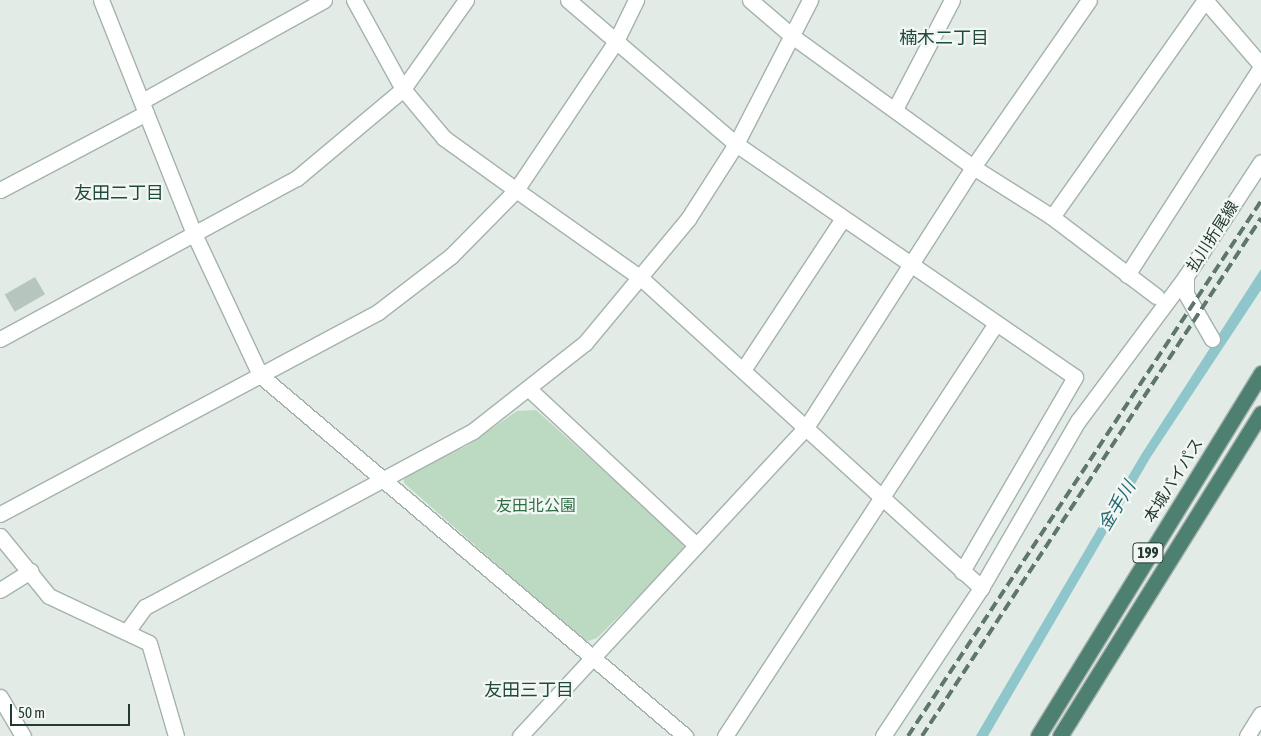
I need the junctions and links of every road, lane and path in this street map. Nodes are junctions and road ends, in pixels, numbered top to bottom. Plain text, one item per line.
1 (101, 0) edge
2 (324, 0) edge
3 (354, 0) edge
4 (466, 0) edge
5 (568, 0) edge
6 (636, 0) edge
7 (750, 0) edge
8 (810, 0) edge
9 (952, 0) edge
10 (1089, 0) edge
11 (1205, 0) edge
12 (792, 36) junction
13 (616, 41) junction
14 (1261, 66) edge
15 (403, 89) junction
16 (144, 107) junction
17 (896, 109) junction
18 (736, 144) junction
19 (1261, 162) edge
20 (972, 167) junction
21 (0, 190) edge
22 (516, 190) junction
23 (1052, 217) junction
24 (842, 220) junction
25 (195, 236) junction
26 (911, 265) junction
27 (1127, 275) junction
28 (1186, 276) junction
29 (642, 279) junction
30 (1156, 296) dead end
31 (996, 324) junction
32 (0, 339) edge
33 (1212, 339) dead end
34 (743, 370) junction
35 (1261, 373) edge
36 (260, 375) junction
37 (530, 390) junction
38 (1261, 413) edge
39 (806, 426) junction
40 (384, 480) junction
41 (880, 495) junction
42 (0, 514) edge
43 (0, 536) edge
44 (696, 545) junction
45 (962, 570) junction
46 (30, 571) junction
47 (981, 588) junction
48 (0, 590) edge
49 (128, 630) junction
50 (592, 658) junction
51 (0, 697) edge
52 (1261, 714) edge
53 (23, 736) edge
54 (176, 736) edge
55 (520, 736) edge
56 (685, 736) edge
57 (725, 736) edge
58 (883, 736) edge
59 (1038, 736) edge
60 (1060, 736) edge
61 (1247, 736) edge

1 - 16 street
2 - 16 street
3 - 15 street
4 - 15 street
5 - 13 street
6 - 13 street
7 - 12 street
8 - 12 street
9 - 17 street
10 - 20 street
11 - 14 street
11 - 23 street
12 - 17 street
12 - 18 street
13 - 18 street
13 - 22 street
14 - 27 street
15 - 22 street
15 - 25 street
16 - 21 street
16 - 25 street
17 - 20 street
18 - 24 street
18 - 29 street
19 - 28 street, 払川折尾線
20 - 23 street
20 - 26 street
22 - 29 street
22 - 36 street
23 - 27 street
24 - 26 street
24 - 34 street
25 - 32 street
25 - 36 street
26 - 31 street
26 - 39 street
27 - 30 street
28 - 33 street, 払川折尾線
28 - 47 street
29 - 34 street
29 - 37 street
31 - 41 street
31 - 45 street
34 - 39 street
35 - 59 highway, 本城バイパス / 199
36 - 40 street
36 - 42 street
37 - 40 street
37 - 44 street
38 - 60 highway, 199
39 - 41 street
39 - 44 street
40 - 49 street
40 - 50 street
41 - 45 street
41 - 57 street
43 - 46 street
44 - 50 street
45 - 47 street
46 - 48 street
46 - 49 street
47 - 58 street
49 - 54 street
50 - 55 street
50 - 56 street
51 - 53 street
52 - 61 street

